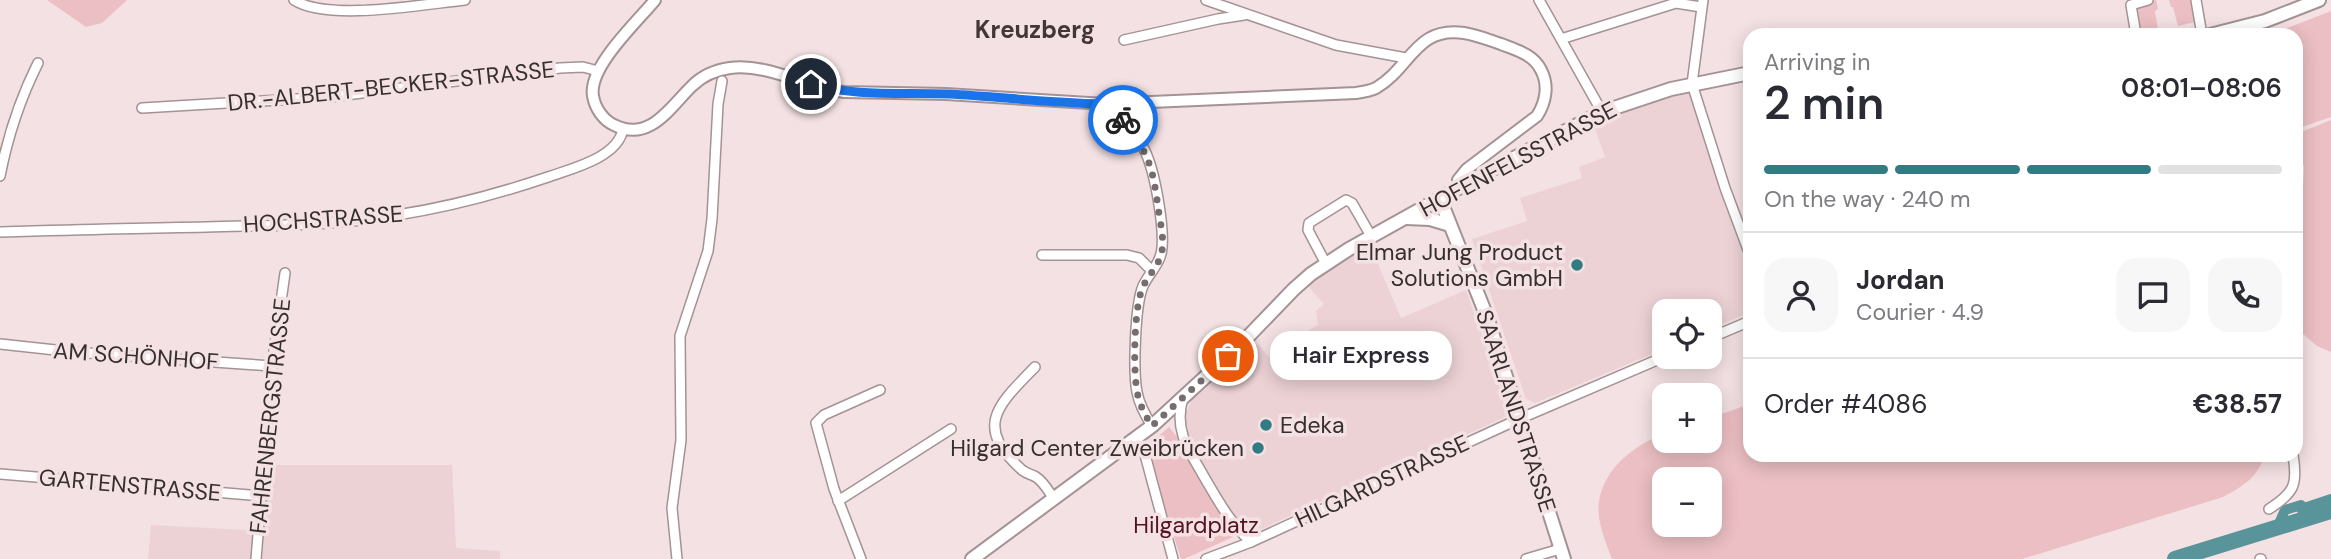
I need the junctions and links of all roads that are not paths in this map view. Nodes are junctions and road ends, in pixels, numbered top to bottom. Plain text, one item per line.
1 (295, 0) edge
2 (465, 0) edge
3 (655, 0) edge
4 (1206, 0) edge
5 (1539, 0) edge
6 (2148, 0) edge
7 (2196, 0) edge
8 (2319, 0) edge
9 (1702, 3) edge
10 (1249, 14) junction
11 (2135, 28) edge
12 (2201, 28) edge
13 (2238, 28) edge
14 (1561, 38) junction
15 (1124, 40) dead end
16 (1406, 58) junction
17 (38, 63) dead end
18 (598, 71) junction
19 (1743, 73) edge
20 (722, 81) dead end
21 (1692, 84) junction
22 (1114, 104) junction
23 (142, 108) dead end
24 (1602, 112) junction
25 (623, 129) junction
26 (0, 176) edge
27 (1458, 188) junction
28 (1440, 199) junction
29 (1406, 218) junction
30 (1450, 225) junction
31 (0, 232) edge
32 (1371, 236) junction
33 (1743, 236) edge
34 (1042, 254) dead end
35 (1326, 264) junction
36 (1153, 271) junction
37 (285, 274) dead end
38 (1743, 324) edge
39 (1722, 333) edge
40 (0, 344) edge
41 (1652, 362) edge
42 (272, 366) junction
43 (1035, 367) dead end
44 (880, 390) dead end
45 (1183, 398) junction
46 (1519, 419) junction
47 (1152, 426) junction
48 (951, 429) dead end
49 (1135, 439) junction
50 (2294, 462) edge
51 (0, 474) edge
52 (261, 496) junction
53 (1054, 499) junction
54 (838, 501) junction
55 (2269, 509) dead end
56 (1251, 542) junction
57 (1562, 554) edge
58 (256, 559) edge
59 (677, 559) edge
60 (861, 559) edge
61 (972, 559) edge
62 (1173, 559) edge
63 (1206, 559) edge
64 (1526, 559) edge

1 - 2 street
3 - 18 street
4 - 10 street
5 - 14 street
6 - 11 street
7 - 12 street
8 - 13 main road
9 - 14 street
9 - 21 street
10 - 15 street
10 - 16 street
14 - 24 street
16 - 22 street
16 - 27 street
17 - 26 street
18 - 23 street, DR.-ALBERT-BECKER-STRASSE
18 - 25 street
19 - 21 main road, HOFENFELSSTRASSE
20 - 59 street
21 - 24 main road, HOFENFELSSTRASSE
21 - 33 street
22 - 25 street
22 - 36 street
24 - 27 main road, HOFENFELSSTRASSE
25 - 31 street, HOCHSTRASSE
27 - 28 main road, HOFENFELSSTRASSE
28 - 29 main road, HOFENFELSSTRASSE
28 - 30 main road, SAARLANDSTRASSE
29 - 30 main road
29 - 32 main road, HOFENFELSSTRASSE
30 - 46 main road, SAARLANDSTRASSE
32 - 35 main road, HOFENFELSSTRASSE
32 - 35 street
34 - 36 street
35 - 45 main road, HOFENFELSSTRASSE
36 - 47 street
37 - 42 street, FAHRENBERGSTRASSE
38 - 39 street
40 - 42 street, AM SCHÖNHOF
41 - 46 street, HILGARDSTRASSE
42 - 52 street, FAHRENBERGSTRASSE
43 - 53 street
44 - 54 street
45 - 47 main road, HOFENFELSSTRASSE
45 - 56 street
46 - 56 street, HILGARDSTRASSE
46 - 57 main road, SAARLANDSTRASSE
47 - 49 main road, HOFENFELSSTRASSE
48 - 54 street
49 - 53 main road, HOFENFELSSTRASSE
49 - 62 street
50 - 55 street
51 - 52 street, GARTENSTRASSE
52 - 58 street, FAHRENBERGSTRASSE
53 - 61 main road, HOFENFELSSTRASSE
54 - 60 street
56 - 63 street, HILGARDSTRASSE
57 - 64 street

